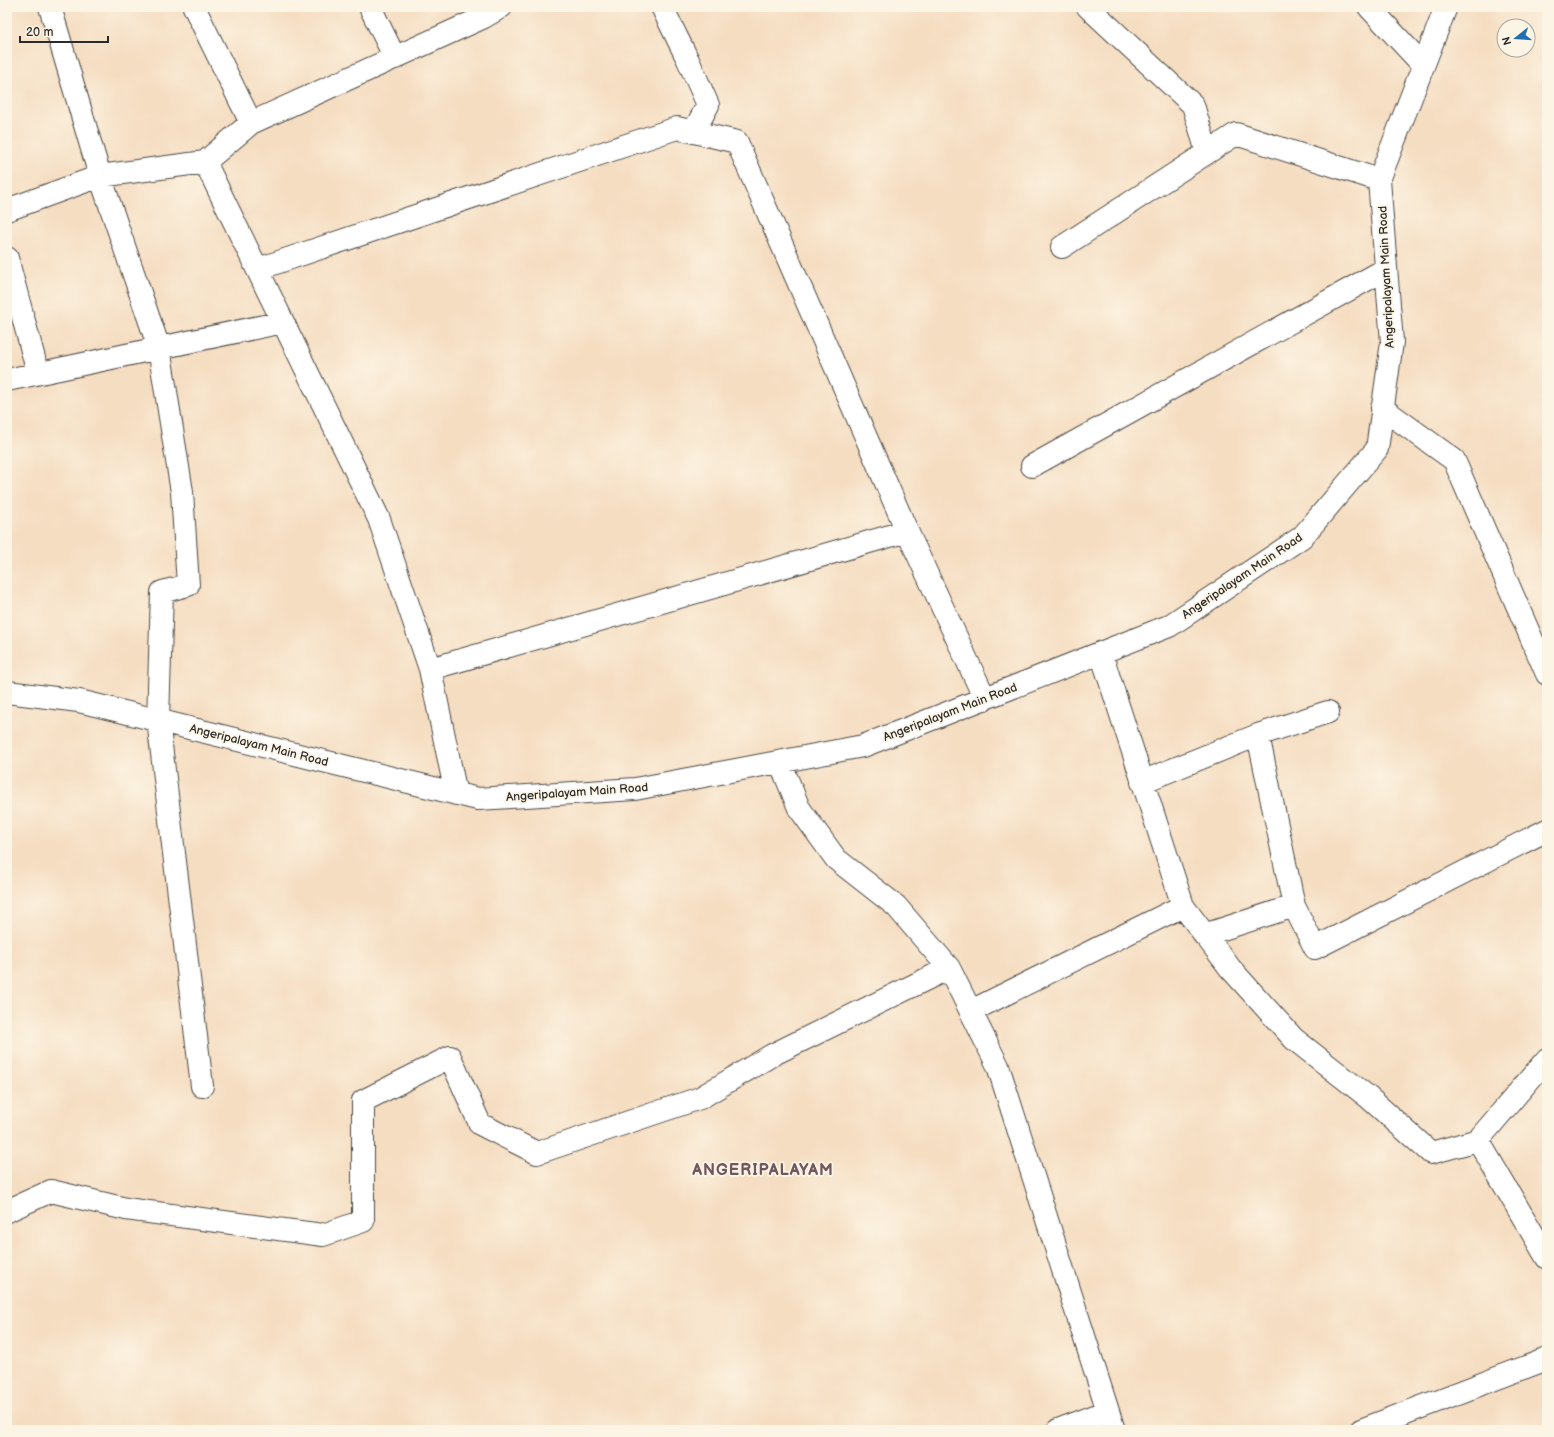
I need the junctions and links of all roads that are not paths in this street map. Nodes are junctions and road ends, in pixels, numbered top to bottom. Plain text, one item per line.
1 (50, 7) edge
2 (194, 7) edge
3 (370, 7) edge
4 (502, 7) edge
5 (662, 7) edge
6 (1088, 7) edge
7 (1369, 7) edge
8 (1446, 7) edge
9 (395, 58) junction
10 (1423, 65) junction
11 (251, 123) junction
12 (694, 131) junction
13 (1207, 152) junction
14 (205, 162) junction
15 (100, 176) junction
16 (1380, 180) junction
17 (7, 210) edge
18 (1062, 247) dead end
19 (7, 258) edge
20 (258, 269) junction
21 (1386, 269) junction
22 (284, 322) junction
23 (159, 348) junction
24 (38, 373) junction
25 (7, 380) edge
26 (1382, 408) junction
27 (1032, 466) dead end
28 (907, 531) junction
29 (1101, 652) junction
30 (430, 669) junction
31 (1547, 674) edge
32 (7, 692) edge
33 (985, 698) junction
34 (1328, 712) dead end
35 (158, 720) junction
36 (1258, 736) junction
37 (780, 762) junction
38 (1142, 782) junction
39 (456, 794) junction
40 (1547, 830) edge
41 (1183, 906) junction
42 (1294, 906) junction
43 (1204, 935) junction
44 (949, 968) junction
45 (971, 1011) junction
46 (1547, 1059) edge
47 (202, 1086) dead end
48 (1478, 1140) junction
49 (7, 1211) edge
50 (1547, 1258) edge
51 (1547, 1360) edge
52 (1111, 1421) edge
53 (1058, 1430) edge
54 (1360, 1430) edge

1 - 15 street
2 - 11 street
3 - 9 street
4 - 9 street
5 - 12 street
6 - 13 street
7 - 10 street
8 - 10 street, Angeripalayam Main Road
9 - 11 street
10 - 16 street, Angeripalayam Main Road
11 - 14 street
12 - 20 street
12 - 28 street
13 - 16 street
13 - 18 street
14 - 15 street
14 - 20 street
15 - 17 street
15 - 23 street
16 - 21 street, Angeripalayam Main Road
19 - 24 street
20 - 22 street
21 - 26 street, Angeripalayam Main Road
21 - 27 street
22 - 23 street
22 - 30 street
23 - 24 street
23 - 35 street
24 - 25 street
26 - 29 street, Angeripalayam Main Road
26 - 31 street
28 - 30 street
28 - 33 street
29 - 33 street, Angeripalayam Main Road
29 - 38 street
30 - 39 street
32 - 35 street, Angeripalayam Main Road
33 - 37 street, Angeripalayam Main Road
34 - 36 street
35 - 39 street, Angeripalayam Main Road
35 - 47 street
36 - 38 street
36 - 42 street
37 - 39 street, Angeripalayam Main Road
37 - 44 street
38 - 41 street
40 - 42 street
41 - 43 street
41 - 45 street
42 - 43 street
43 - 48 street
44 - 45 street
44 - 49 street
45 - 52 street
46 - 48 street
48 - 50 street
51 - 54 street
52 - 53 street

